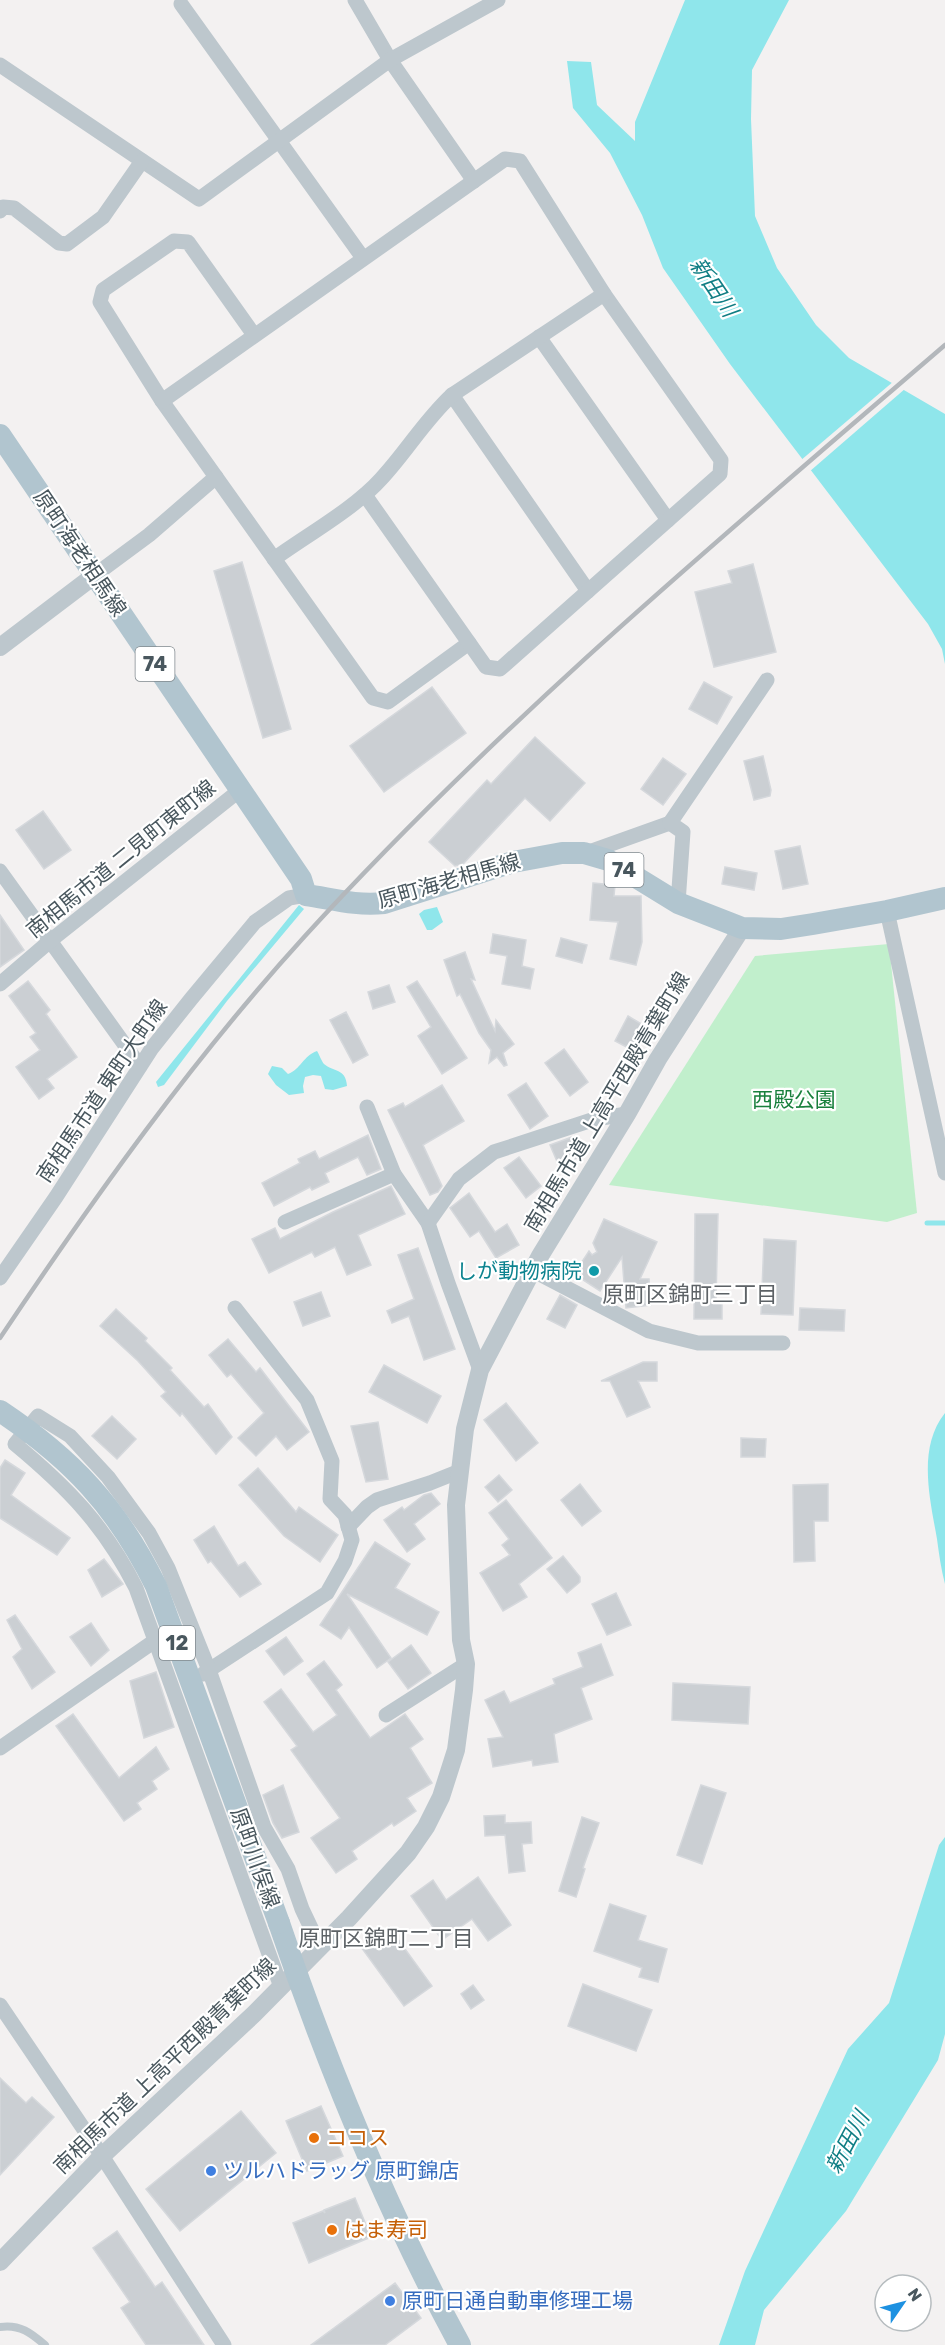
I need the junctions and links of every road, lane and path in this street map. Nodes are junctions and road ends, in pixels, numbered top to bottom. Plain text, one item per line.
1 (356, 0) edge
2 (498, 0) edge
3 (182, 1) edge
4 (390, 60) junction
5 (0, 66) edge
6 (280, 140) junction
7 (141, 161) junction
8 (474, 181) junction
9 (0, 211) edge
10 (363, 258) junction
11 (604, 294) junction
12 (254, 335) junction
13 (539, 337) junction
14 (452, 395) junction
15 (162, 401) junction
16 (0, 435) edge
17 (216, 477) junction
18 (365, 495) junction
19 (668, 520) junction
20 (274, 559) junction
21 (95, 576) junction
22 (588, 591) junction
23 (469, 643) junction
24 (0, 647) edge
25 (767, 680) dead end
26 (240, 790) junction
27 (670, 823) junction
28 (584, 854) junction
29 (0, 871) edge
30 (306, 895) junction
31 (945, 898) edge
32 (678, 903) junction
33 (892, 910) junction
34 (742, 928) junction
35 (50, 941) junction
36 (0, 984) edge
37 (140, 1066) junction
38 (367, 1107) dead end
39 (627, 1114) junction
40 (945, 1173) edge
41 (394, 1174) junction
42 (285, 1222) dead end
43 (429, 1223) junction
44 (534, 1271) junction
45 (0, 1278) edge
46 (235, 1308) dead end
47 (783, 1343) dead end
48 (480, 1370) junction
49 (0, 1411) edge
50 (460, 1471) junction
51 (348, 1527) junction
52 (156, 1640) junction
53 (466, 1664) junction
54 (206, 1672) junction
55 (386, 1715) dead end
56 (0, 1748) edge
57 (320, 1947) junction
58 (288, 1979) junction
59 (0, 2005) edge
60 (102, 2156) junction
61 (0, 2262) edge
62 (0, 2327) edge
63 (45, 2345) edge
64 (224, 2345) edge
65 (460, 2345) edge

1 - 4 street
2 - 4 street
3 - 6 street
4 - 6 street
4 - 8 street
5 - 7 street
6 - 7 street
6 - 10 street
7 - 9 street
8 - 10 street
8 - 11 street
10 - 12 street
11 - 13 street
11 - 19 street
12 - 15 street
12 - 15 street
13 - 14 street
13 - 19 street
14 - 18 street
14 - 22 street
15 - 17 street
16 - 21 main road, 原町海老相馬線 / 74
17 - 20 street
17 - 21 street
18 - 20 street
18 - 23 street
19 - 22 street
20 - 23 street
21 - 24 street
21 - 26 main road, 原町海老相馬線 / 74
22 - 23 street
25 - 27 street
26 - 30 main road, 原町海老相馬線 / 74
26 - 35 street, 南相馬市道 二見町東町線
27 - 28 street
27 - 32 street
28 - 30 main road, 原町海老相馬線 / 74
28 - 32 main road, 原町海老相馬線 / 74
29 - 35 street
30 - 37 street, 南相馬市道 東町大町線
31 - 33 main road, 原町海老相馬線 / 74
32 - 34 main road, 原町海老相馬線 / 74
33 - 34 main road, 原町海老相馬線 / 74
33 - 40 street
34 - 39 street, 南相馬市道 上高平西殿青葉町線
35 - 36 street, 南相馬市道 二見町東町線
35 - 37 street
37 - 45 street, 南相馬市道 東町大町線
38 - 41 street
39 - 43 street
39 - 44 street, 南相馬市道 上高平西殿青葉町線
41 - 42 street
41 - 43 street
43 - 48 street
44 - 47 street
44 - 48 street, 南相馬市道 上高平西殿青葉町線
46 - 51 street
48 - 50 street, 南相馬市道 上高平西殿青葉町線
49 - 58 main road, 原町川俣線 / 12, bridge
50 - 51 street
50 - 53 street, 南相馬市道 上高平西殿青葉町線
51 - 54 street
52 - 54 street
52 - 56 street
52 - 58 street
53 - 55 street
53 - 57 street, 南相馬市道 上高平西殿青葉町線
54 - 57 street
57 - 58 street, 南相馬市道 上高平西殿青葉町線
58 - 60 street, 南相馬市道 上高平西殿青葉町線
58 - 65 main road, 原町川俣線 / 12
59 - 60 street
60 - 61 street, 南相馬市道 上高平西殿青葉町線
60 - 64 street
62 - 63 lane

